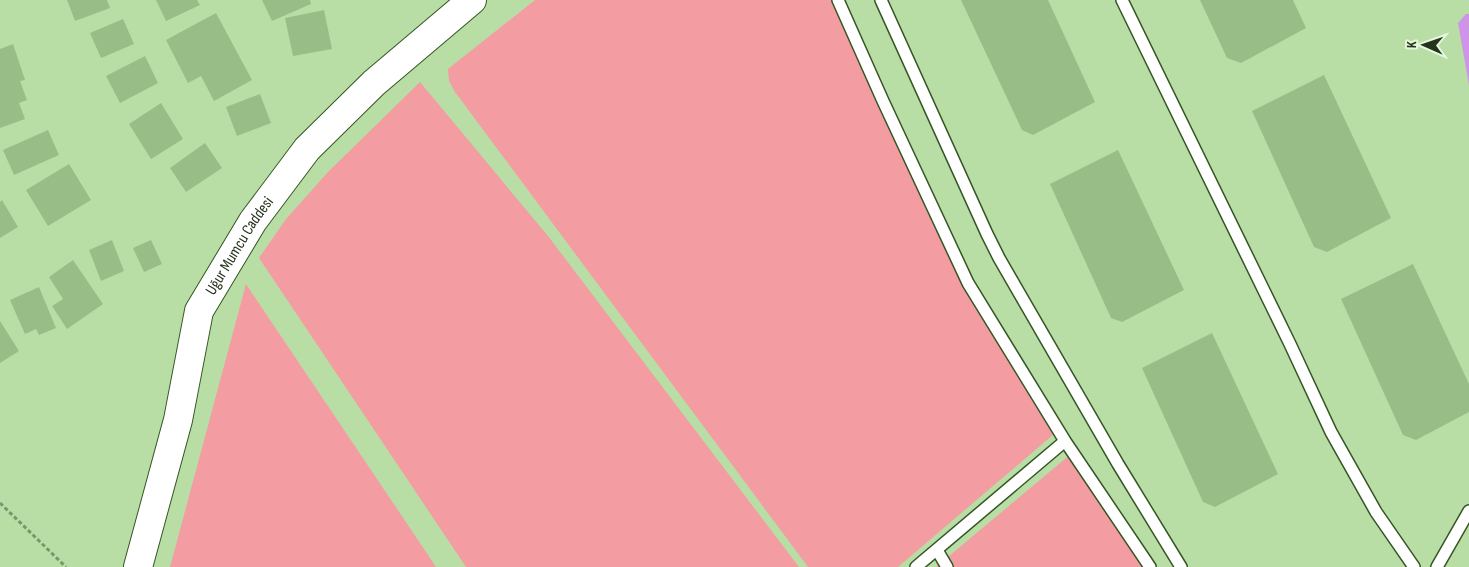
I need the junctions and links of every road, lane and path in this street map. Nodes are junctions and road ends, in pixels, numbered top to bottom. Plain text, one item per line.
1 (472, 0) edge
2 (838, 0) edge
3 (881, 0) edge
4 (1122, 0) edge
5 (1065, 442) junction
6 (0, 503) edge
7 (1469, 511) edge
8 (937, 550) junction
9 (66, 567) edge
10 (138, 567) edge
11 (916, 567) edge
12 (947, 567) edge
13 (1150, 567) edge
14 (1181, 567) edge
15 (1414, 567) edge
16 (1437, 567) edge

1 - 10 street, Uğur Mumcu Caddesi
2 - 5 lane
3 - 14 lane
4 - 15 lane
5 - 8 lane
5 - 13 lane
6 - 9 path
7 - 16 lane
8 - 11 lane
8 - 12 lane

